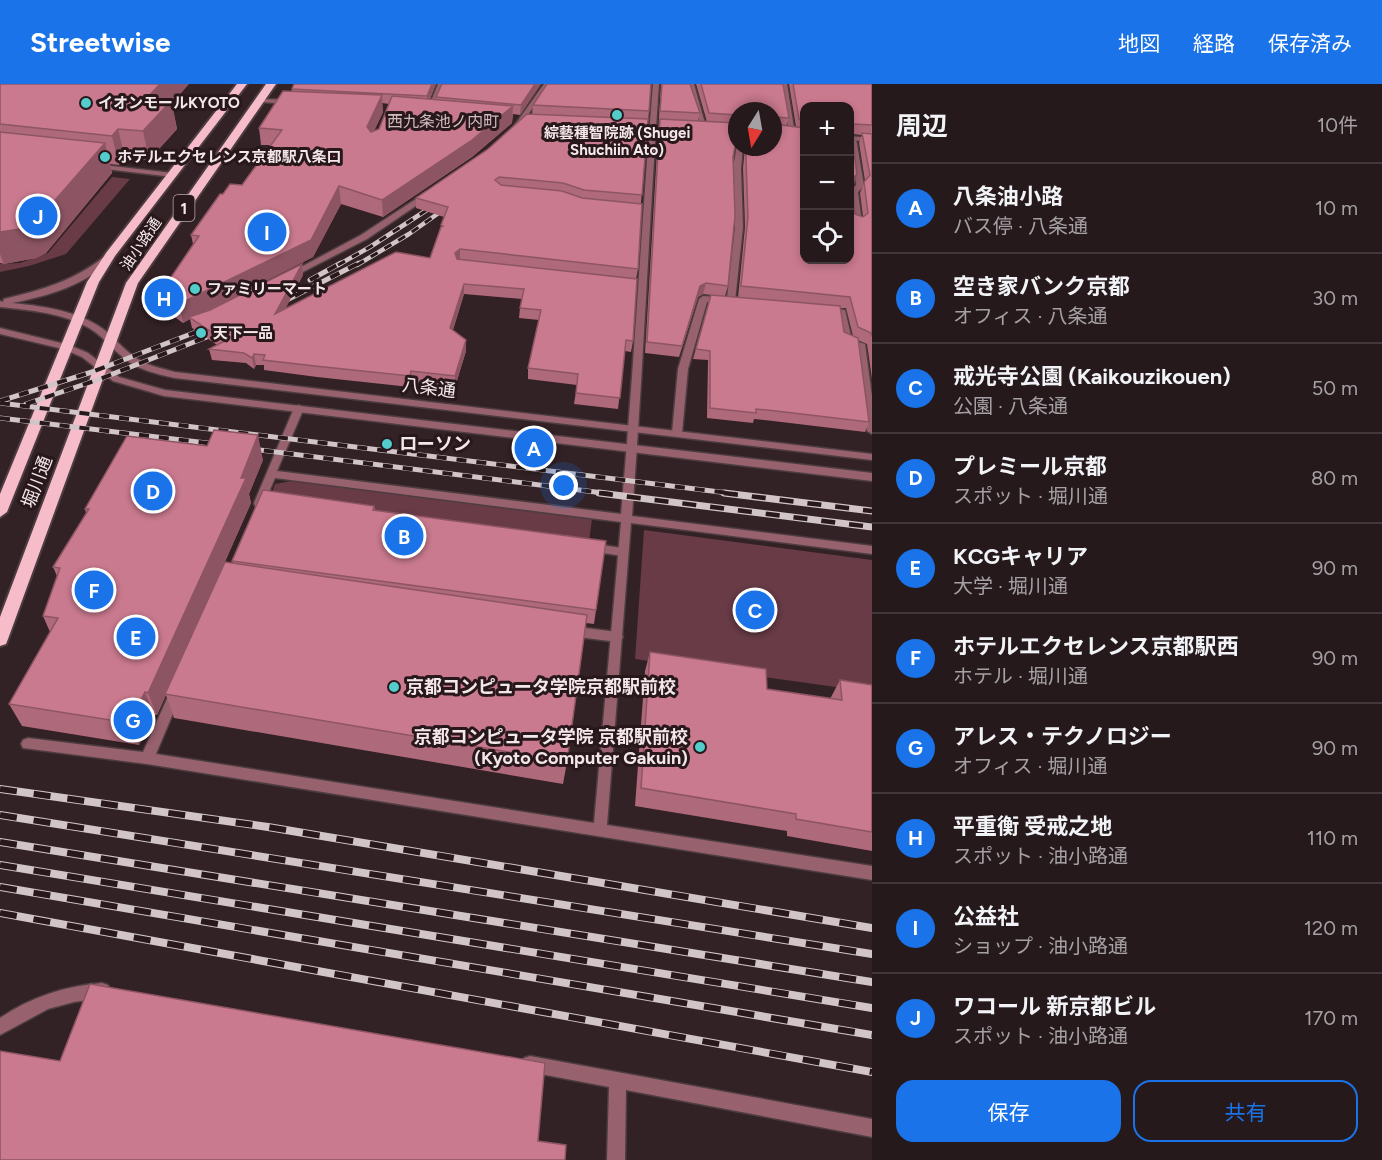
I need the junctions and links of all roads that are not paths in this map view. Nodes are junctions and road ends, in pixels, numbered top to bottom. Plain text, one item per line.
1 (242, 84) edge
2 (271, 84) edge
3 (441, 84) edge
4 (547, 84) edge
5 (656, 84) edge
6 (691, 84) edge
7 (784, 84) edge
8 (260, 100) junction
9 (306, 103) edge
10 (419, 110) edge
11 (429, 110) junction
12 (441, 112) edge
13 (512, 118) edge
14 (523, 119) junction
15 (535, 120) edge
16 (694, 125) edge
17 (704, 126) junction
18 (715, 127) edge
19 (783, 132) edge
20 (793, 133) junction
21 (800, 134) edge
22 (506, 136) edge
23 (854, 138) edge
24 (872, 140) edge
25 (854, 154) edge
26 (738, 156) edge
27 (90, 165) edge
28 (173, 175) junction
29 (854, 187) edge
30 (436, 189) edge
31 (854, 190) edge
32 (858, 224) edge
33 (110, 255) junction
34 (280, 280) edge
35 (732, 301) junction
36 (742, 302) edge
37 (0, 303) edge
38 (809, 309) edge
39 (78, 319) junction
40 (0, 331) edge
41 (111, 339) junction
42 (66, 347) junction
43 (101, 368) junction
44 (299, 408) junction
45 (634, 428) junction
46 (872, 431) edge
47 (677, 433) junction
48 (632, 448) junction
49 (872, 456) edge
50 (271, 474) junction
51 (872, 477) edge
52 (0, 512) edge
53 (252, 518) edge
54 (626, 519) junction
55 (576, 545) edge
56 (872, 550) edge
57 (622, 552) junction
58 (557, 629) edge
59 (616, 638) junction
60 (0, 639) edge
61 (179, 685) edge
62 (28, 744) dead end
63 (147, 758) junction
64 (600, 830) junction
65 (872, 873) edge
66 (118, 993) edge
67 (0, 1027) edge
68 (514, 1061) edge
69 (618, 1080) junction
70 (872, 1128) edge
71 (616, 1160) edge

1 - 28 highway, 油小路通 / 1
2 - 8 highway, 油小路通 / 1
3 - 11 street
4 - 14 street
5 - 45 street
6 - 17 street
7 - 20 street
8 - 9 street
8 - 41 highway, 油小路通 / 1
10 - 11 street
11 - 12 street
13 - 14 street
14 - 15 street
14 - 22 street
16 - 17 street
17 - 18 street
19 - 20 street
20 - 21 street
23 - 24 street
25 - 29 street
26 - 35 street
27 - 28 street
28 - 33 highway, 油小路通 / 1
30 - 34 street
31 - 32 street
33 - 37 street
33 - 39 highway, 油小路通 / 1
35 - 36 street
35 - 47 street
37 - 39 street, 八条通
38 - 46 street
39 - 41 street, 八条通
39 - 42 highway, 堀川通 / 1
40 - 42 street, 八条通
41 - 43 highway, 堀川通 / 1
41 - 45 street, 八条通
42 - 43 street, 八条通
42 - 52 highway, 堀川通 / 1
43 - 44 street, 八条通
43 - 60 highway, 堀川通 / 1
44 - 48 street, 八条通
44 - 50 street
45 - 47 street, 八条通
45 - 48 street
47 - 49 street, 八条通
48 - 51 street, 八条通
48 - 54 street
50 - 53 street
50 - 54 street
54 - 56 street
54 - 57 street
55 - 57 street
57 - 59 street
58 - 59 street
59 - 64 street
61 - 63 street
62 - 63 street
63 - 64 street
64 - 65 street
66 - 67 street
68 - 69 street
69 - 70 street
69 - 71 street

